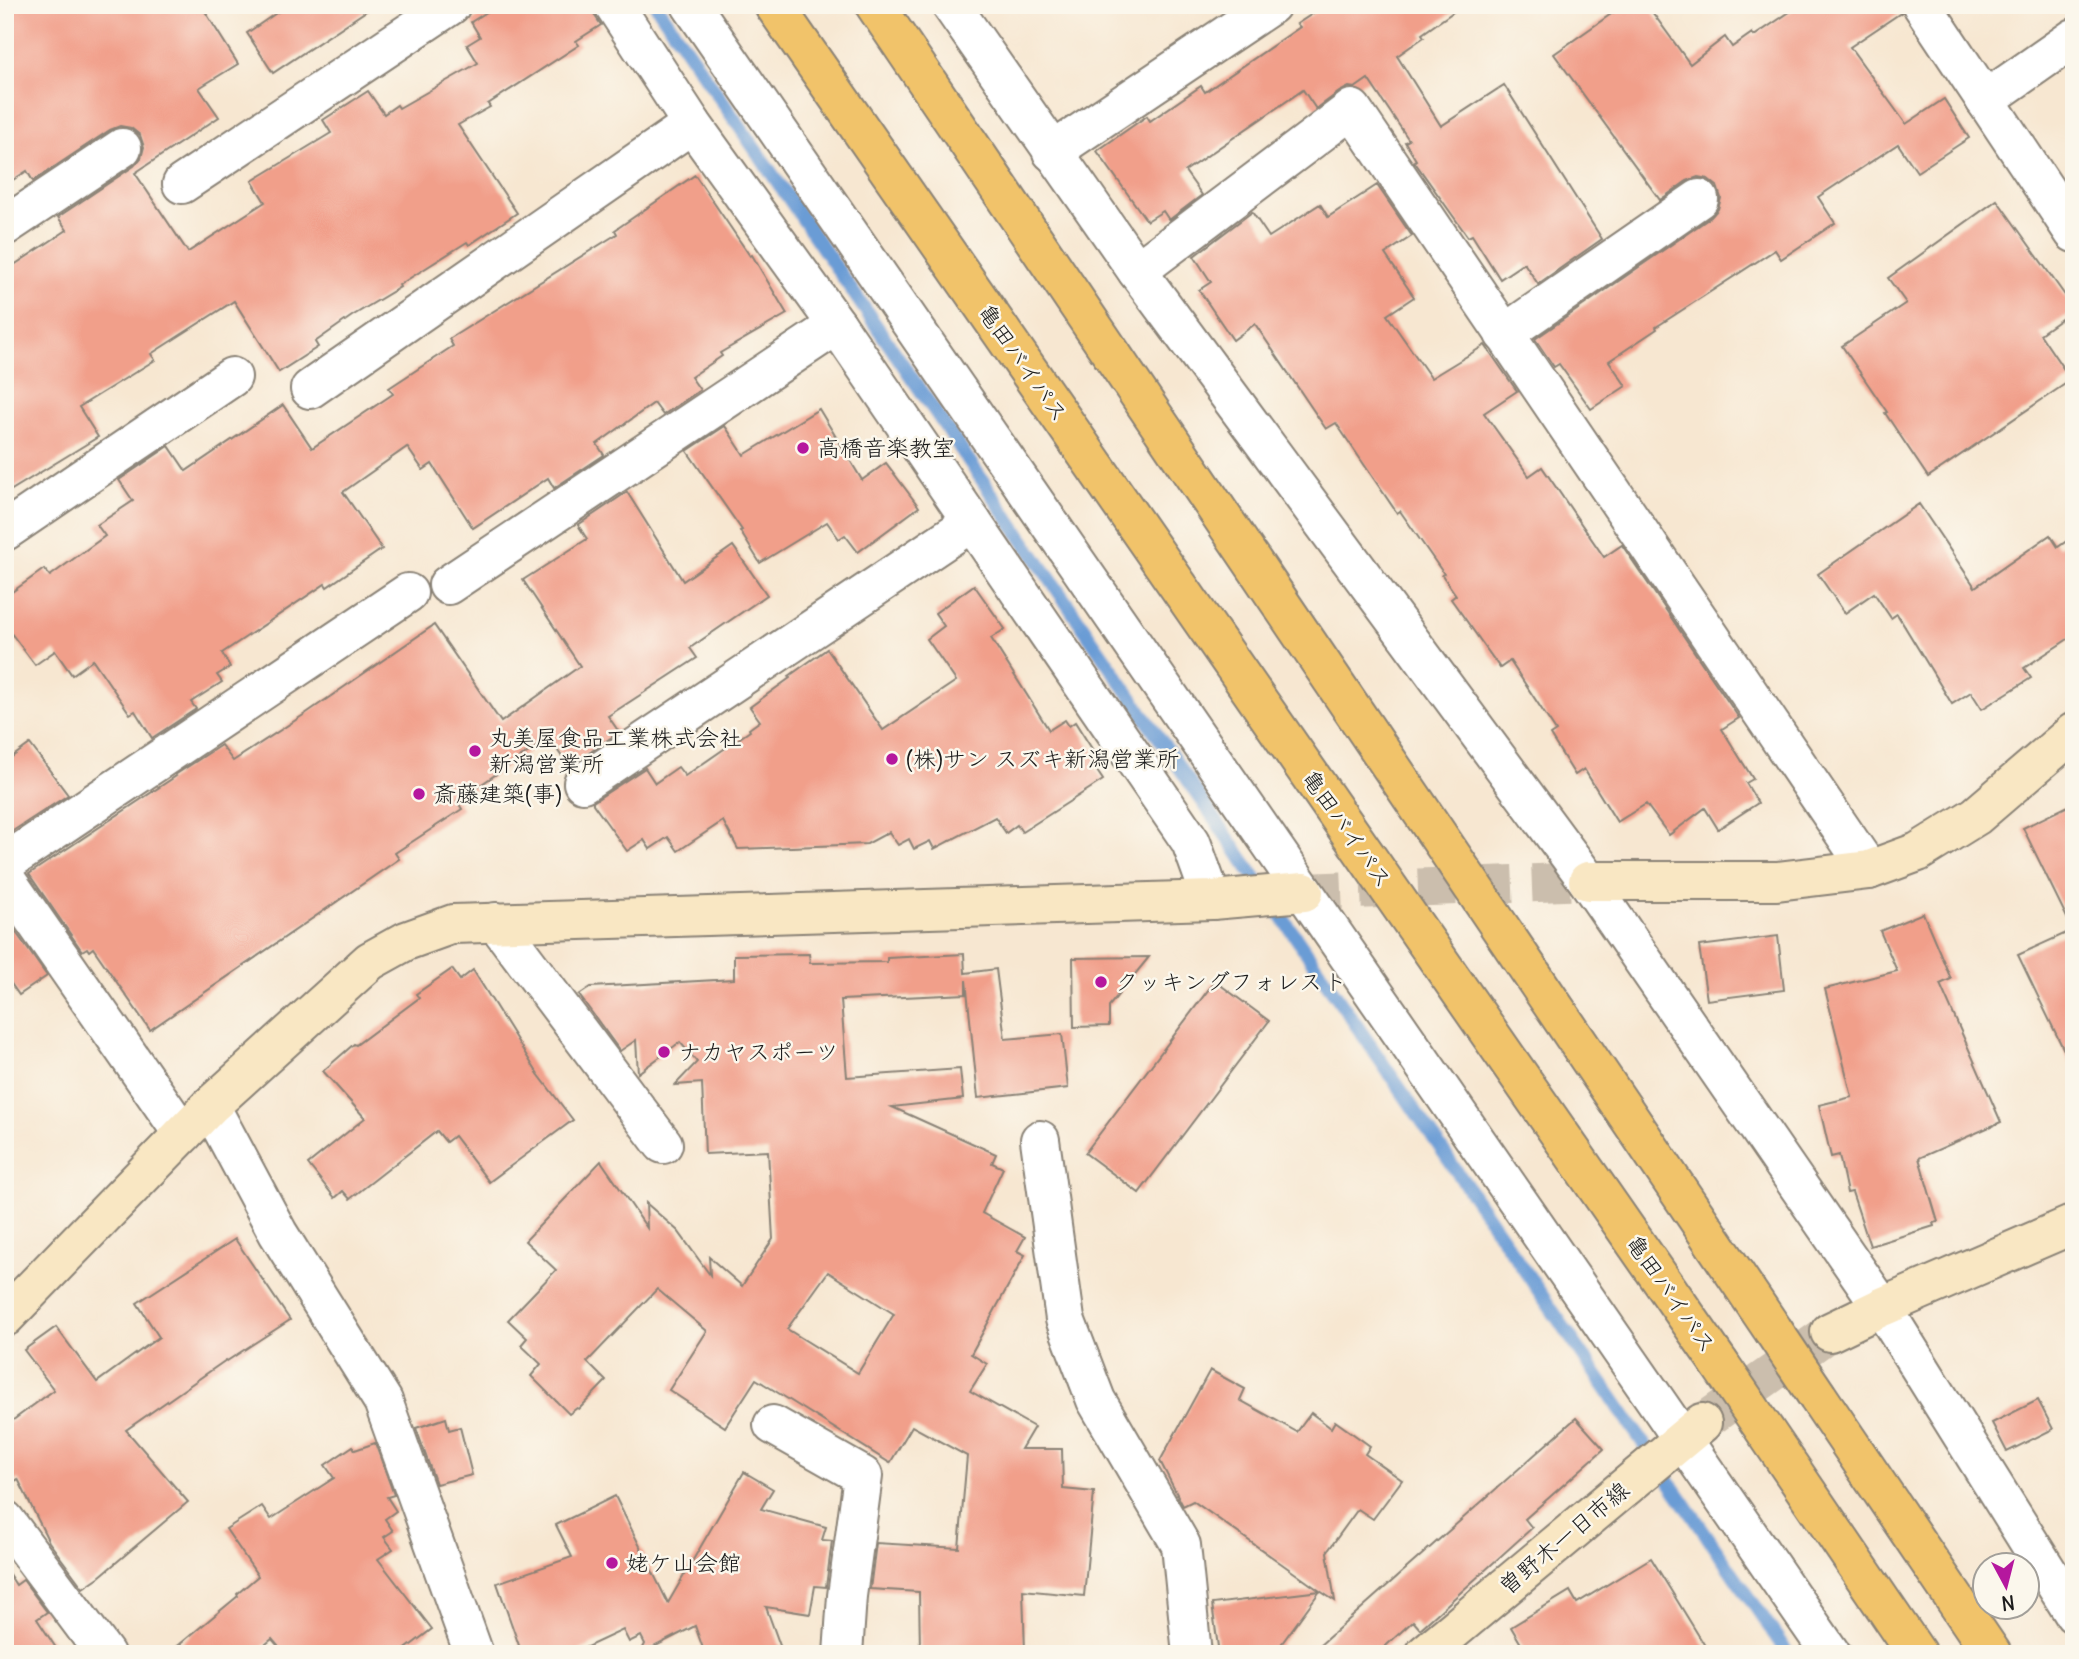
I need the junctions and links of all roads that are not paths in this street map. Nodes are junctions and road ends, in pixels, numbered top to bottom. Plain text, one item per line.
1 (451, 5) edge
2 (614, 5) edge
3 (691, 5) edge
4 (774, 5) edge
5 (874, 5) edge
6 (951, 5) edge
7 (1271, 5) edge
8 (1922, 5) edge
9 (2074, 38) edge
10 (1985, 100) junction
11 (692, 124) junction
12 (122, 148) dead end
13 (1052, 152) junction
14 (182, 184) dead end
15 (1699, 200) dead end
16 (5, 226) edge
17 (2074, 233) edge
18 (1138, 271) junction
19 (837, 325) junction
20 (1504, 334) junction
21 (232, 377) dead end
22 (310, 389) dead end
23 (972, 522) junction
24 (5, 531) edge
25 (448, 585) dead end
26 (408, 593) dead end
27 (2074, 732) edge
28 (583, 783) dead end
29 (5, 863) edge
30 (1868, 870) junction
31 (5, 878) edge
32 (1588, 881) junction
33 (1298, 893) junction
34 (1212, 900) junction
35 (496, 922) junction
36 (210, 1106) junction
37 (183, 1134) junction
38 (1040, 1140) dead end
39 (663, 1144) dead end
40 (2074, 1224) edge
41 (1882, 1307) junction
42 (5, 1317) edge
43 (1830, 1332) tunnel mouth
44 (773, 1425) dead end
45 (1686, 1436) junction
46 (5, 1520) edge
47 (2074, 1614) edge
48 (105, 1654) edge
49 (474, 1654) edge
50 (843, 1654) edge
51 (1192, 1654) edge
52 (1425, 1654) edge
53 (1831, 1654) edge
54 (1917, 1654) edge
55 (1992, 1654) edge

1 - 14 street
2 - 11 street
3 - 33 street
4 - 54 highway, 亀田バイパス, bridge
5 - 55 highway, bridge
6 - 13 street
7 - 13 street
8 - 10 street
9 - 10 street
10 - 17 street
11 - 19 street
11 - 22 street
12 - 16 street
13 - 18 street
15 - 20 street
18 - 20 street
18 - 32 street
19 - 23 street
19 - 25 street
20 - 30 street
21 - 24 street
23 - 28 street
23 - 34 street
26 - 29 street
27 - 30 street
30 - 32 street
31 - 37 street
32 - 41 street
33 - 34 street
33 - 45 street
34 - 35 street
35 - 36 street
35 - 39 street
36 - 37 street
36 - 49 street
37 - 42 street
38 - 51 street
40 - 41 street
41 - 43 street
41 - 47 street
44 - 50 street
45 - 52 street, 曽野木一日市線
45 - 53 street
46 - 48 street

